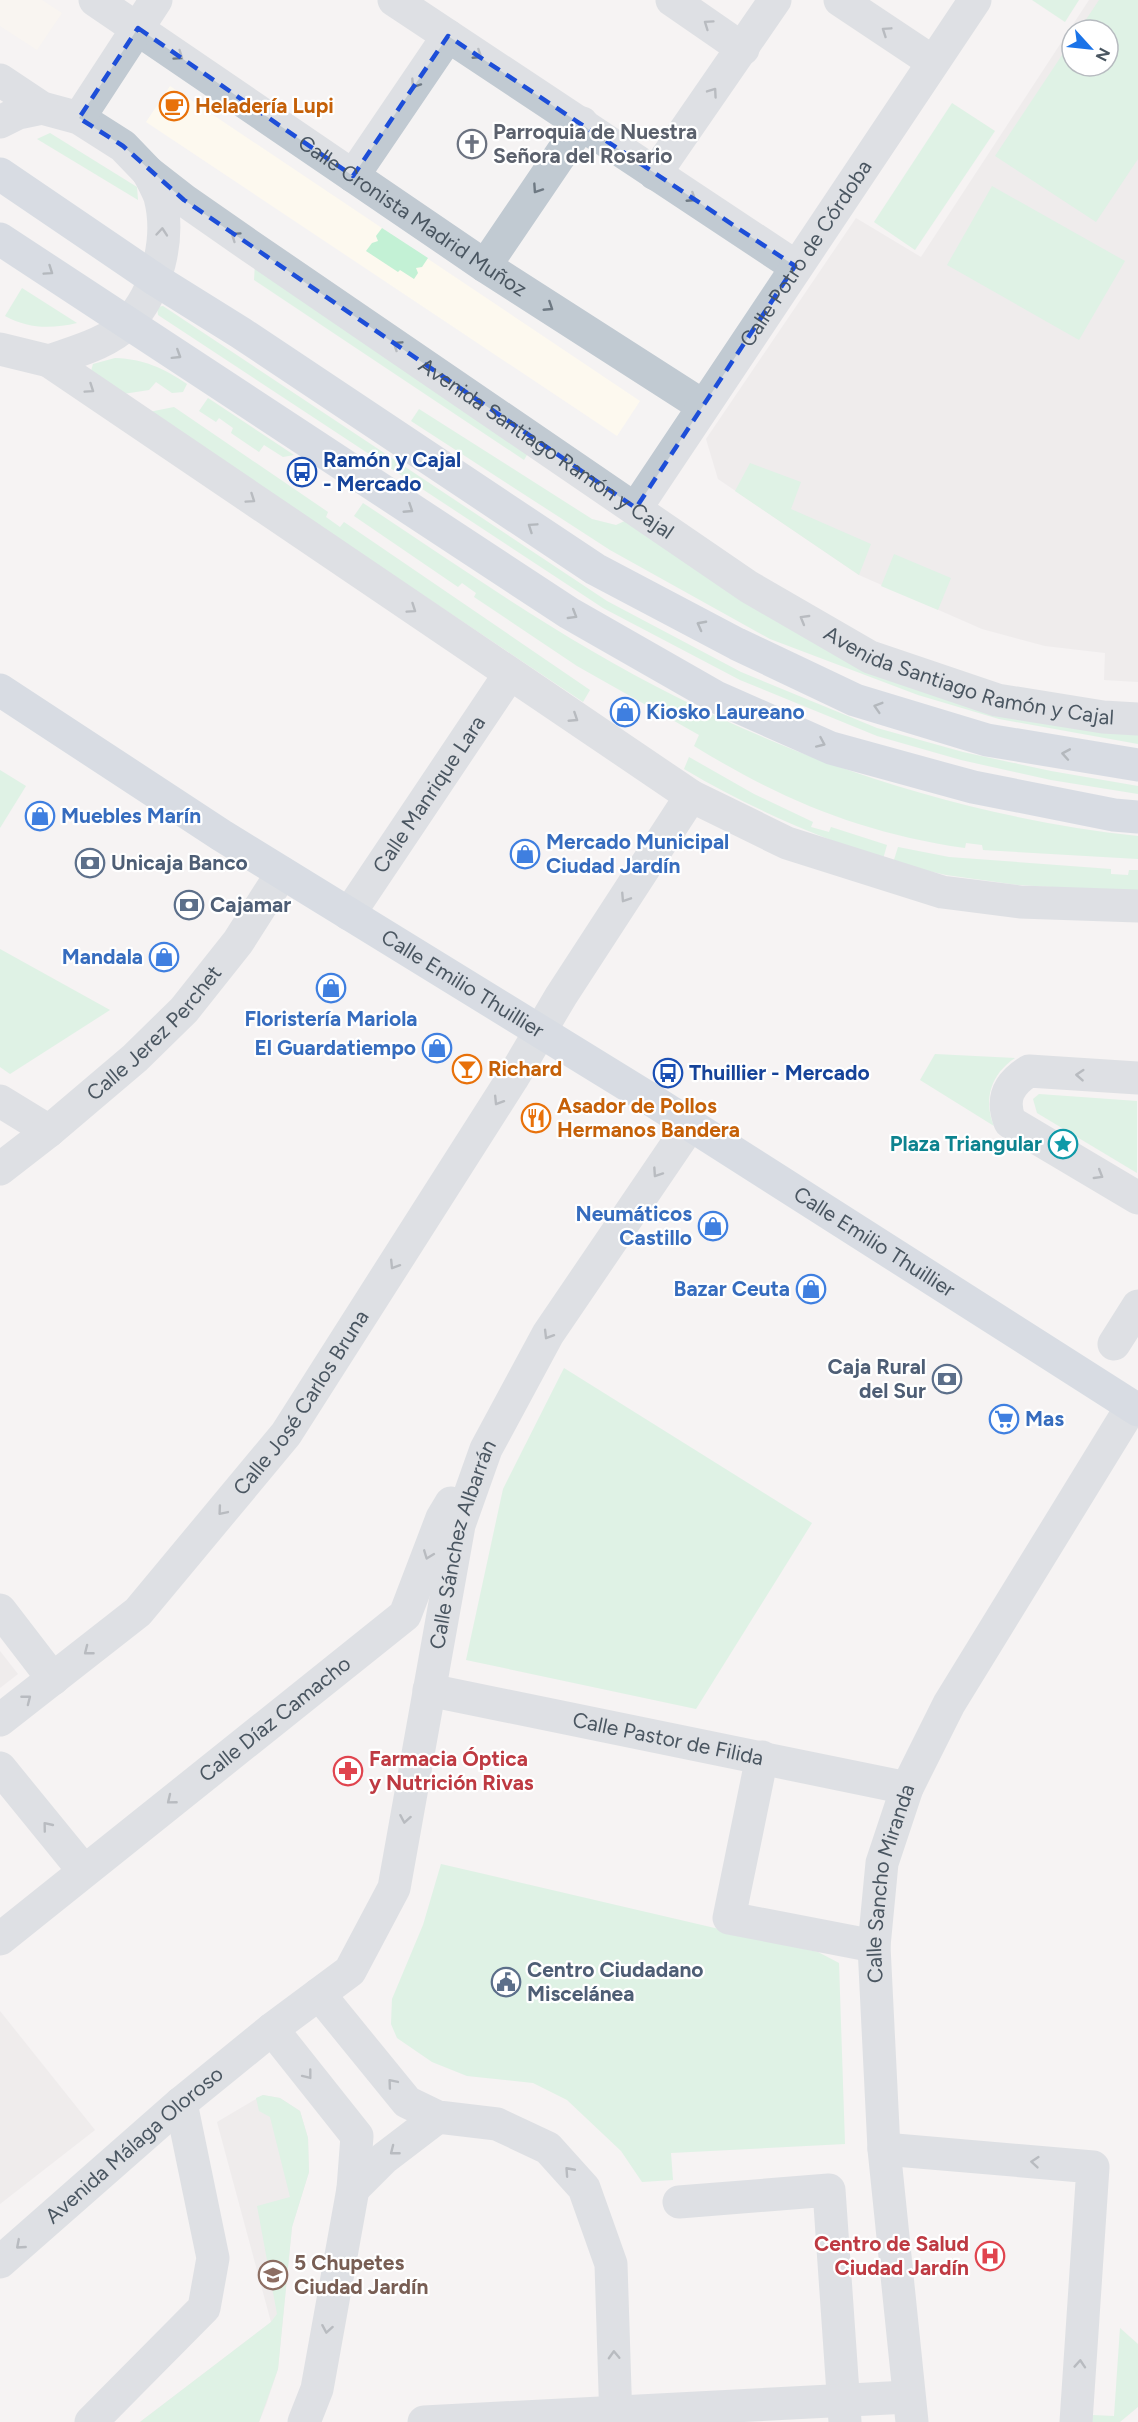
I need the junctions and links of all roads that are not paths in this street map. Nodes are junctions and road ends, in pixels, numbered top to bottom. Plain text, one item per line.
1 (95, 0) edge
2 (156, 0) edge
3 (394, 0) edge
4 (672, 0) edge
5 (775, 0) edge
6 (840, 0) edge
7 (975, 0) edge
8 (138, 28) junction
9 (448, 36) junction
10 (743, 49) junction
11 (933, 62) junction
12 (0, 80) edge
13 (42, 108) junction
14 (79, 118) junction
15 (0, 122) edge
16 (582, 123) junction
17 (148, 172) junction
18 (0, 174) edge
19 (655, 174) junction
20 (353, 176) junction
21 (0, 238) edge
22 (485, 266) junction
23 (795, 266) junction
24 (156, 280) junction
25 (128, 324) junction
26 (0, 349) edge
27 (49, 361) junction
28 (703, 406) junction
29 (636, 508) junction
30 (509, 675) junction
31 (0, 690) edge
32 (1138, 719) edge
33 (1138, 765) edge
34 (691, 796) junction
35 (1138, 817) edge
36 (282, 873) junction
37 (1138, 906) edge
38 (349, 914) junction
39 (539, 1032) junction
40 (1138, 1078) edge
41 (0, 1101) edge
42 (690, 1125) junction
43 (49, 1131) junction
44 (0, 1169) edge
45 (1138, 1198) edge
46 (1138, 1306) edge
47 (1114, 1344) dead end
48 (1135, 1408) edge
49 (486, 1449) junction
50 (0, 1610) edge
51 (53, 1679) junction
52 (429, 1690) junction
53 (0, 1720) edge
54 (762, 1757) junction
55 (0, 1768) edge
56 (907, 1788) junction
57 (84, 1871) junction
58 (0, 1938) edge
59 (874, 1946) junction
60 (319, 1994) junction
61 (272, 2029) junction
62 (181, 2103) junction
63 (438, 2117) junction
64 (884, 2149) junction
65 (353, 2189) junction
66 (679, 2202) dead end
67 (0, 2262) edge
68 (910, 2410) edge
69 (844, 2412) edge
70 (616, 2418) edge
71 (534, 2419) edge
72 (91, 2422) edge
73 (304, 2422) edge
74 (424, 2422) edge
75 (1076, 2422) edge

1 - 8 street, Calle Cronista Madrid Muñoz
2 - 8 street
3 - 9 street
10 -> 4 street
5 - 10 street
11 -> 6 street
7 - 11 street, Calle Potro de Córdoba
8 - 14 street
8 -> 20 street, Calle Cronista Madrid Muñoz
9 -> 16 street
9 -> 20 street
19 -> 10 street
11 - 23 street, Calle Potro de Córdoba
12 - 13 street, Avenida Santiago Ramón y Cajal
13 - 14 street, Avenida Santiago Ramón y Cajal
13 - 15 street
14 - 17 street, Avenida Santiago Ramón y Cajal
16 - 19 street
16 -> 22 street
24 -> 17 street
29 -> 17 street, Avenida Santiago Ramón y Cajal
18 - 24 main road
19 -> 23 street
20 - 22 street, Calle Cronista Madrid Muñoz
21 -> 25 main road
22 -> 28 street, Calle Cronista Madrid Muñoz
23 - 28 street, Calle Potro de Córdoba
24 - 25 street
33 -> 24 main road
25 - 27 street
25 -> 35 main road
26 - 27 street
27 -> 30 street
28 - 29 street, Calle Potro de Córdoba
32 -> 29 street, Avenida Santiago Ramón y Cajal
30 -> 34 street
30 - 38 street, Calle Manrique Lara
31 - 36 main road, Calle Emilio Thuillier
34 - 37 street
34 -> 39 street, Calle José Carlos Bruna
36 - 38 main road, Calle Emilio Thuillier
36 - 43 street, Calle Jerez Perchet
38 - 39 main road, Calle Emilio Thuillier
39 - 42 main road, Calle Emilio Thuillier
39 -> 51 street, Calle José Carlos Bruna
40 -> 45 street
41 - 43 street
42 - 48 main road, Calle Emilio Thuillier
42 -> 49 street, Calle Sánchez Albarrán
43 - 44 street, Calle Jerez Perchet
46 - 47 street
48 - 56 street, Calle Sancho Miranda
49 - 52 street, Calle Sánchez Albarrán
49 -> 57 street, Calle Díaz Camacho
50 - 51 street
53 -> 51 street, Calle José Carlos Bruna
52 - 54 street, Calle Pastor de Filida
52 -> 60 street, Calle Sánchez Albarrán
54 - 56 street, Calle Pastor de Filida
54 - 59 street
57 -> 55 street
56 - 59 street, Calle Sancho Miranda
57 - 58 street, Calle Díaz Camacho
59 - 64 street, Calle Sancho Miranda
60 - 61 street, Calle Sánchez Albarrán
63 -> 60 street
61 - 62 street, Avenida Málaga Oloroso
61 -> 65 street
62 -> 67 street, Avenida Málaga Oloroso
62 - 72 street
63 -> 65 street
70 -> 63 street
64 - 68 street, Calle Sancho Miranda
75 -> 64 street
65 -> 73 street
66 - 69 street
68 - 69 street
69 - 70 street
70 - 71 street
71 - 74 street

